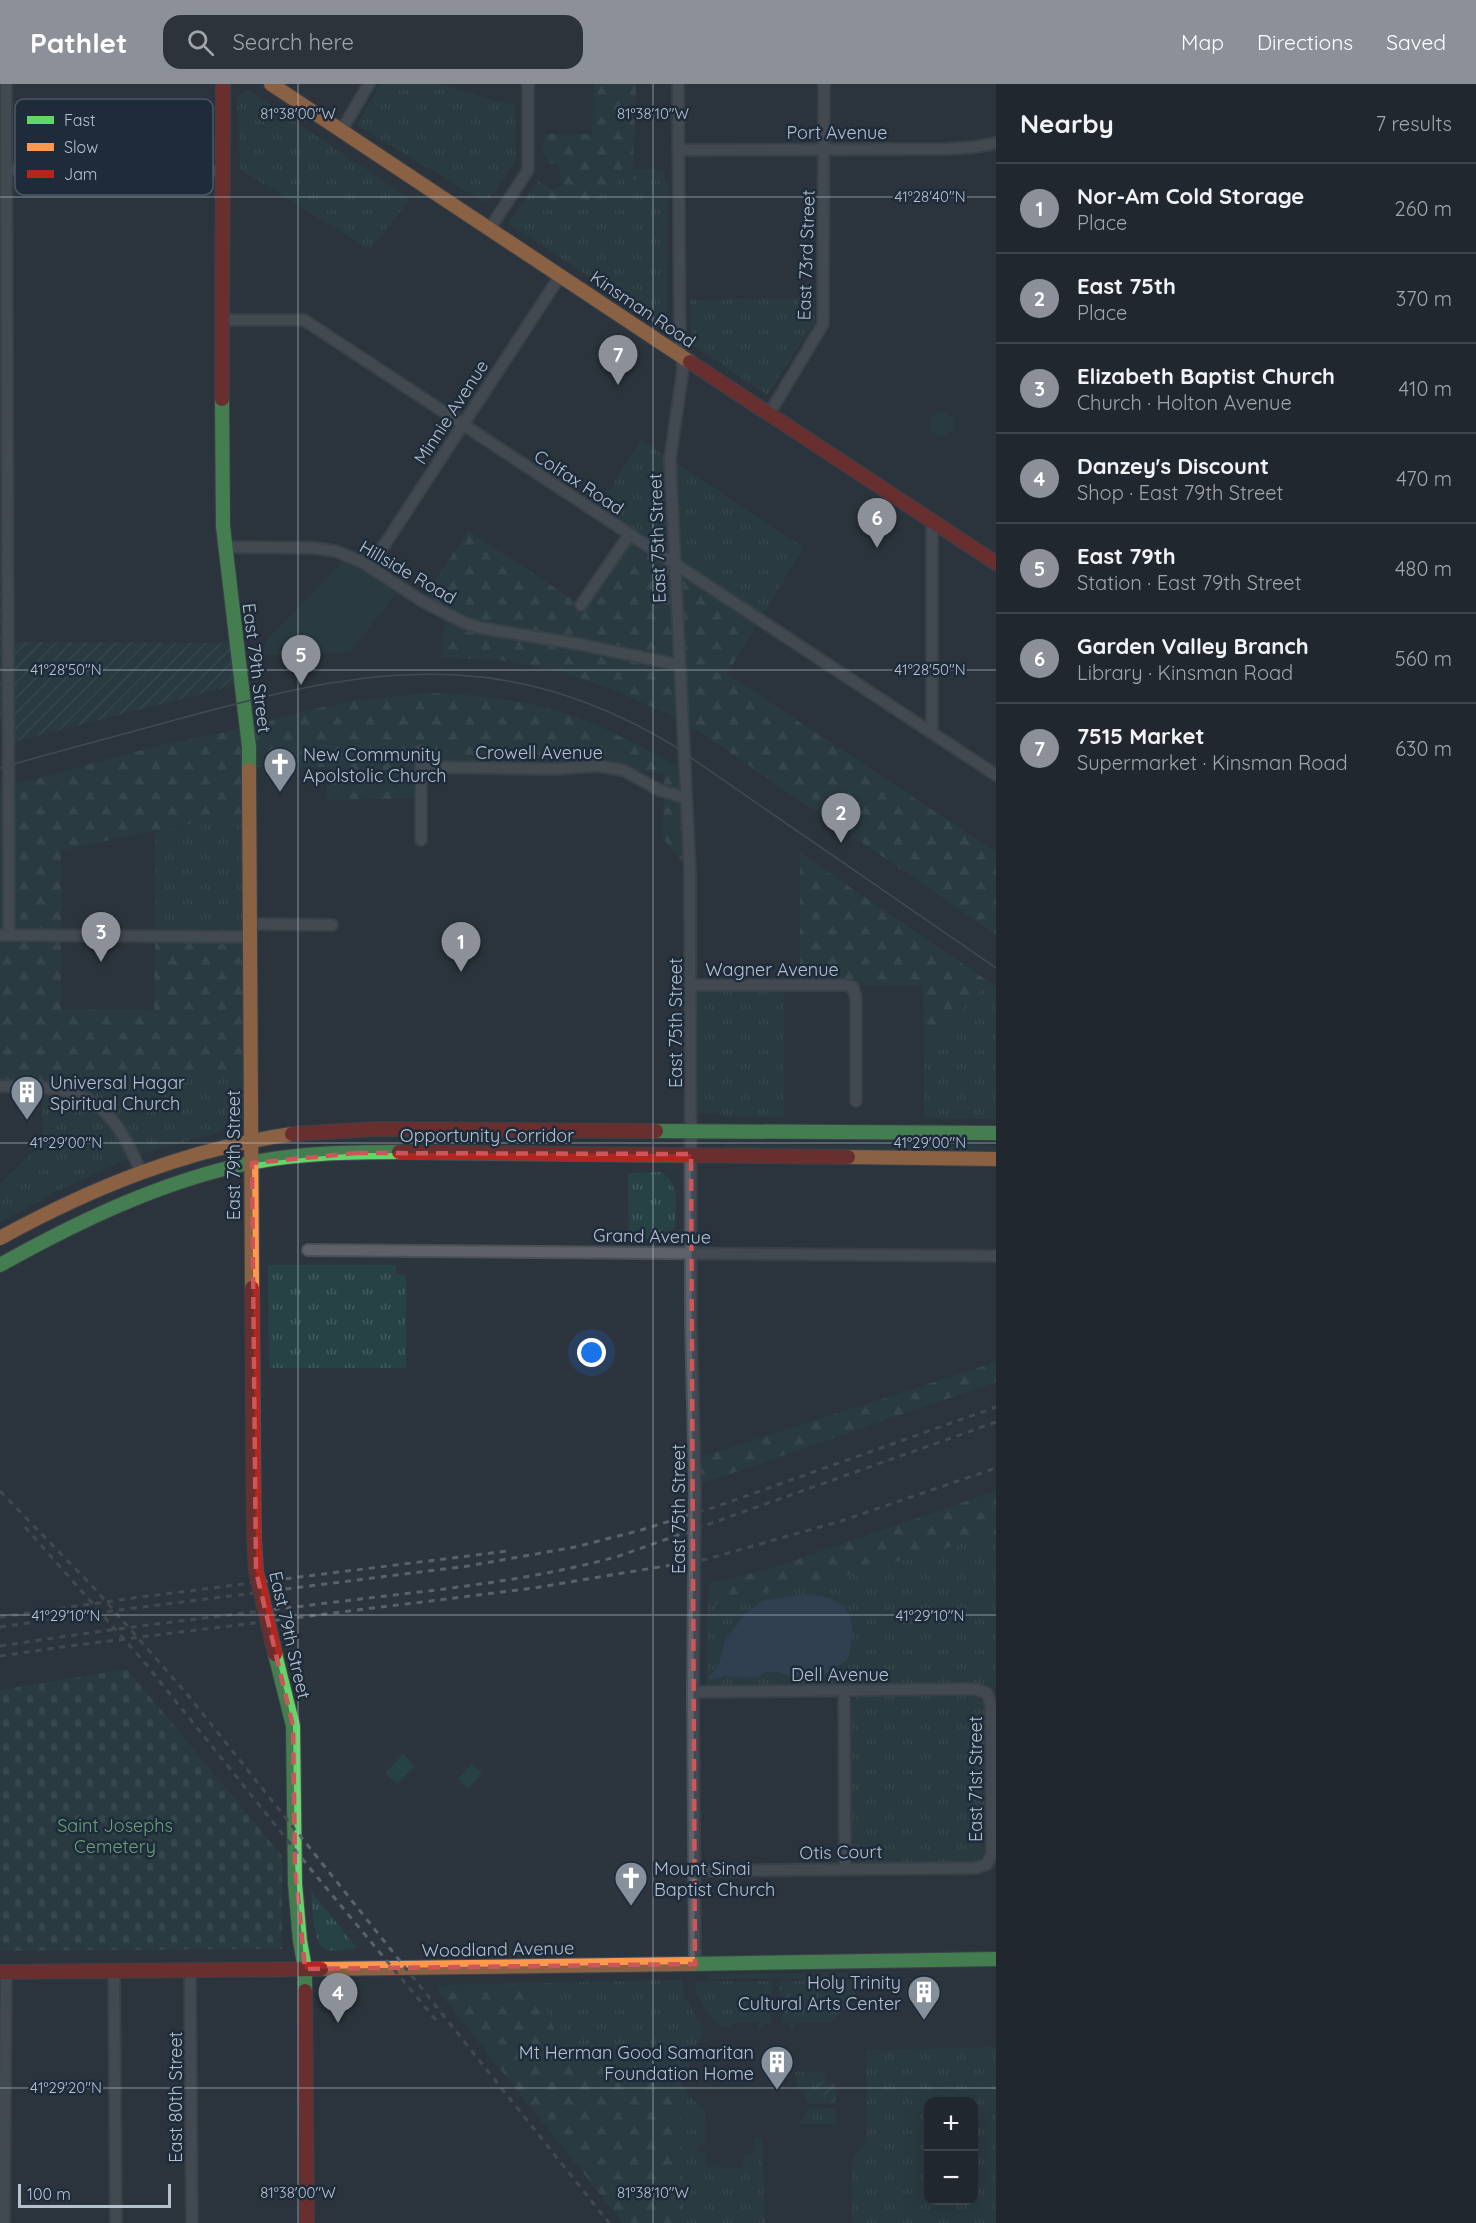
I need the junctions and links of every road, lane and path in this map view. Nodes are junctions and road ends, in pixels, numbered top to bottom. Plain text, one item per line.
1 (6, 84) edge
2 (223, 84) edge
3 (271, 84) edge
4 (369, 84) edge
5 (528, 84) edge
6 (678, 84) edge
7 (824, 84) edge
8 (341, 131) junction
9 (996, 142) edge
10 (824, 149) junction
11 (678, 150) junction
12 (6, 170) junction
13 (15, 170) edge
14 (213, 171) edge
15 (222, 171) junction
16 (489, 230) junction
17 (560, 276) junction
18 (221, 320) junction
19 (682, 357) junction
20 (769, 414) junction
21 (462, 425) junction
22 (932, 521) junction
23 (629, 535) junction
24 (224, 547) junction
25 (996, 563) edge
26 (675, 564) junction
27 (370, 567) junction
28 (581, 605) dead end
29 (4, 646) edge
30 (679, 665) junction
31 (932, 733) junction
32 (421, 751) dead end
33 (421, 767) junction
34 (996, 775) edge
35 (686, 798) junction
36 (421, 840) dead end
37 (332, 925) dead end
38 (249, 931) junction
39 (5, 935) edge
40 (691, 986) junction
41 (0, 1086) edge
42 (856, 1101) dead end
43 (691, 1131) junction
44 (996, 1133) edge
45 (252, 1141) junction
46 (691, 1154) junction
47 (996, 1159) edge
48 (252, 1163) junction
49 (140, 1170) junction
50 (0, 1238) edge
51 (308, 1250) dead end
52 (691, 1253) junction
53 (996, 1256) edge
54 (0, 1265) edge
55 (844, 1691) junction
56 (693, 1692) junction
57 (987, 1693) joint
58 (987, 1864) joint
59 (845, 1868) junction
60 (694, 1871) junction
61 (996, 1959) edge
62 (695, 1964) junction
63 (305, 1969) junction
64 (190, 1970) junction
65 (114, 1971) junction
66 (3, 1972) edge
67 (4, 2223) edge
68 (116, 2223) edge
69 (192, 2223) edge
70 (307, 2223) edge

1 - 12 street
2 - 15 main road, East 79th Street
3 - 8 main road, Kinsman Road
4 - 8 street
5 - 16 street
6 - 11 street, East 75th Street
7 - 10 street, East 73rd Street
8 - 16 main road, Kinsman Road
9 - 10 street, Port Avenue
10 - 11 street, Port Avenue
10 - 20 street, East 73rd Street
11 - 19 street, East 75th Street
12 - 13 street
12 - 29 street
14 - 15 street
15 - 18 main road, East 79th Street
16 - 17 main road, Kinsman Road
17 - 19 main road, Kinsman Road
17 - 21 street, Minnie Avenue
18 - 21 street, Colfax Road
18 - 24 main road, East 79th Street
19 - 20 main road, Kinsman Road
19 - 26 street, East 75th Street
20 - 22 main road, Kinsman Road
21 - 23 street, Colfax Road
21 - 27 street, Minnie Avenue
22 - 25 main road, Kinsman Road
22 - 31 street
23 - 26 street, Colfax Road
23 - 28 street
24 - 27 street, Hillside Road
24 - 38 main road, East 79th Street
26 - 30 street, East 75th Street
26 - 31 street, Colfax Road
27 - 30 street, Hillside Road
29 - 39 street
30 - 35 street, East 75th Street
31 - 34 street, Colfax Road
32 - 33 street
33 - 35 street, Crowell Avenue
33 - 36 street
35 - 40 street, East 75th Street
37 - 38 street
38 - 39 street
38 - 45 main road, East 79th Street
40 - 42 street, Wagner Avenue
40 - 43 street, East 75th Street
41 - 49 street
43 - 44 main road, Opportunity Corridor
43 - 45 main road, Opportunity Corridor
43 - 46 street, East 75th Street
45 - 48 main road, East 79th Street
45 - 49 main road, Opportunity Corridor
46 - 47 main road, Opportunity Corridor
46 - 48 main road, Opportunity Corridor
46 - 52 street, East 75th Street
48 - 54 main road, Opportunity Corridor
48 - 63 main road, East 79th Street, bridge
49 - 50 main road, Opportunity Corridor
51 - 52 street, Grand Avenue
52 - 53 street, Grand Avenue
52 - 56 street, East 75th Street, bridge
55 - 56 street, Dell Avenue
55 - 57 street, Dell Avenue
55 - 59 street
56 - 60 street, East 75th Street
57 - 58 street, East 71st Street
58 - 59 street, Otis Court
59 - 60 street, Otis Court
60 - 62 street, East 75th Street
61 - 62 main road, Woodland Avenue
62 - 63 main road, Woodland Avenue
63 - 64 main road, Woodland Avenue
63 - 70 main road, East 79th Street
64 - 65 main road, Woodland Avenue
64 - 69 street, East 80th Street
65 - 66 main road, Woodland Avenue
65 - 68 street
66 - 67 street

